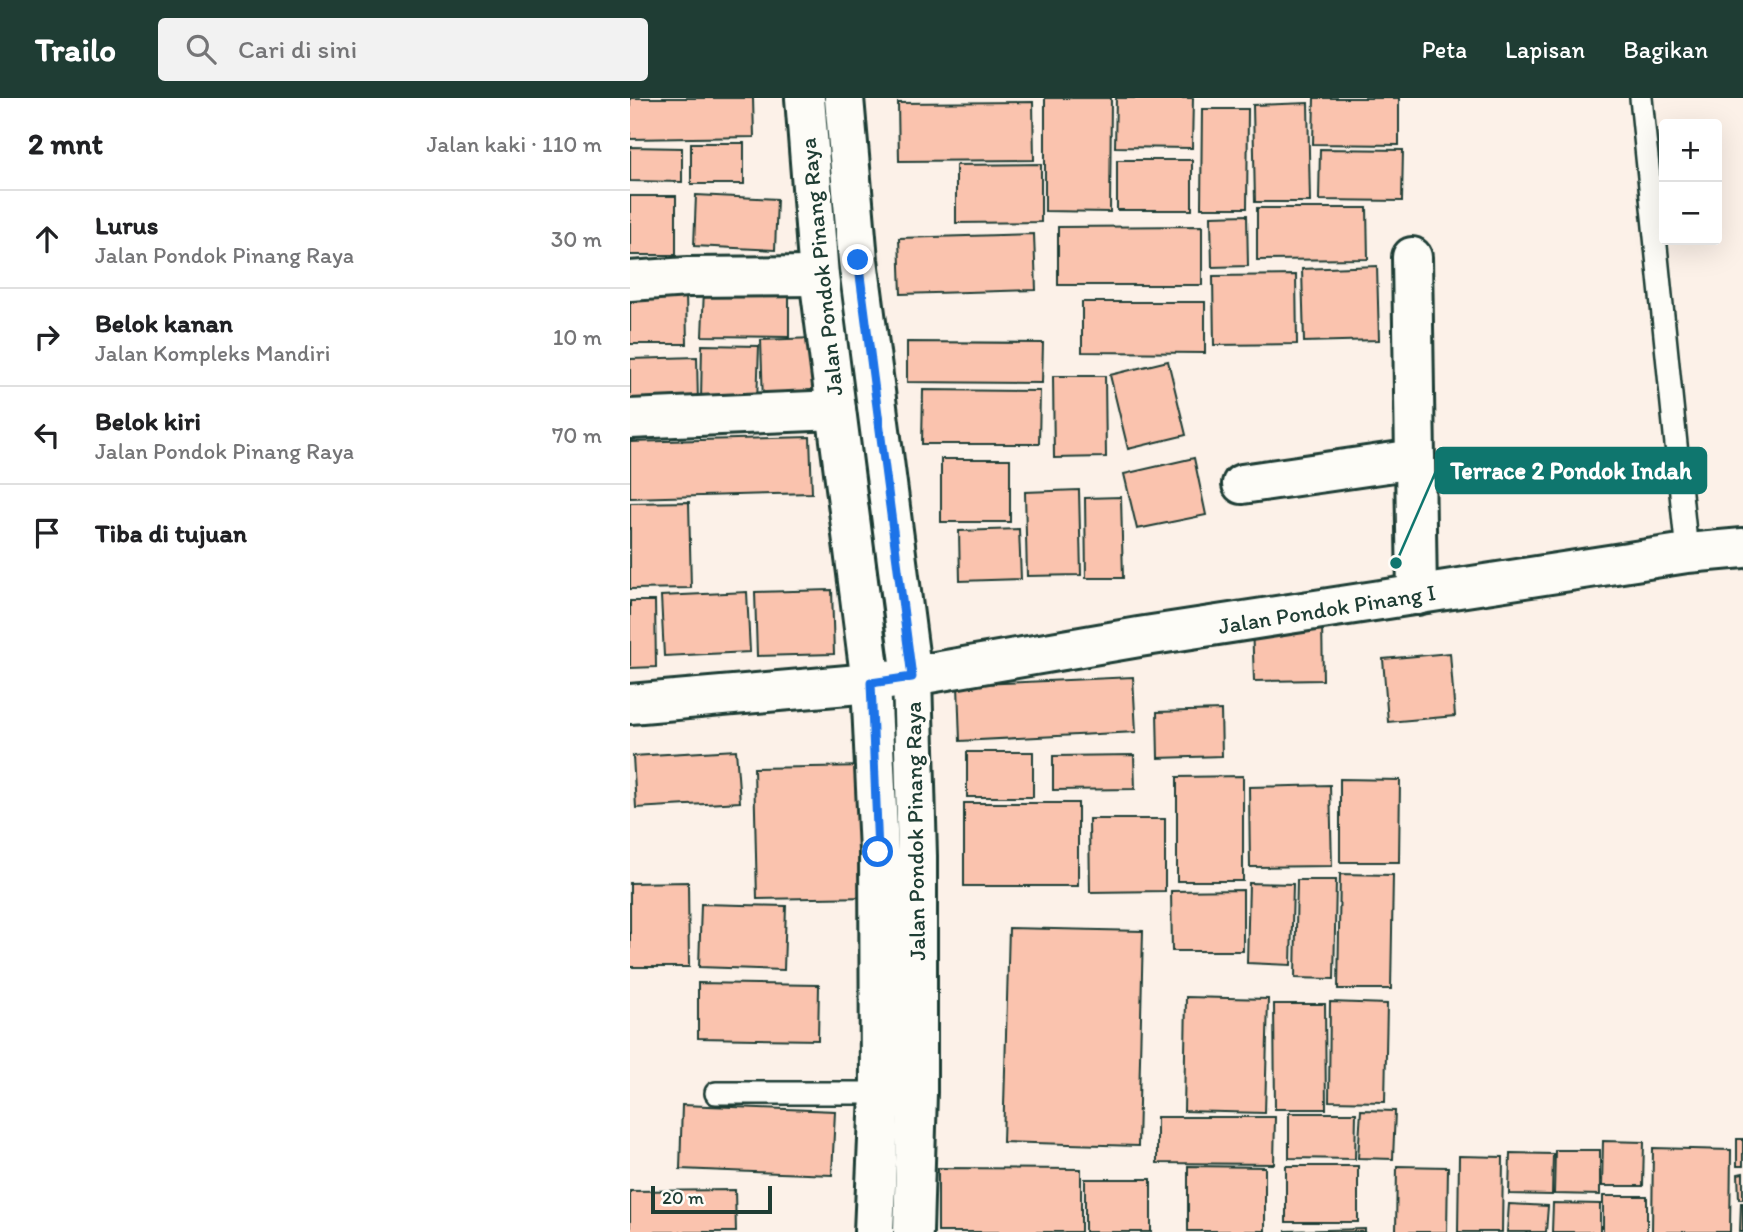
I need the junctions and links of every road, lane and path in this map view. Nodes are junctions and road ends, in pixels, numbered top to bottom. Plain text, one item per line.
1 (804, 98) edge
2 (844, 98) edge
3 (1641, 98) edge
4 (1412, 257) dead end
5 (819, 276) junction
6 (630, 281) edge
7 (836, 410) junction
8 (630, 419) edge
9 (1415, 459) junction
10 (1242, 484) dead end
11 (1725, 553) edge
12 (1418, 595) junction
13 (912, 677) junction
14 (871, 683) junction
15 (630, 704) edge
16 (716, 1093) dead end
17 (880, 1093) junction
18 (874, 1232) edge
19 (913, 1232) edge

1 - 5 main road, Jalan Pondok Pinang Raya
2 - 13 main road, Jalan Pondok Pinang Raya
3 - 11 lane
4 - 9 main road
5 - 6 main road
5 - 7 main road, Jalan Pondok Pinang Raya
7 - 8 main road
7 - 14 main road, Jalan Pondok Pinang Raya
9 - 10 main road
9 - 12 main road
11 - 12 main road, Jalan Pondok Pinang I
12 - 13 main road, Jalan Pondok Pinang I
13 - 14 main road, Jalan Pondok Pinang I
13 - 19 main road, Jalan Pondok Pinang Raya
14 - 15 main road, Jalan Pondok Pinang I
14 - 17 main road, Jalan Pondok Pinang Raya
16 - 17 lane
17 - 18 main road, Jalan Pondok Pinang Raya

